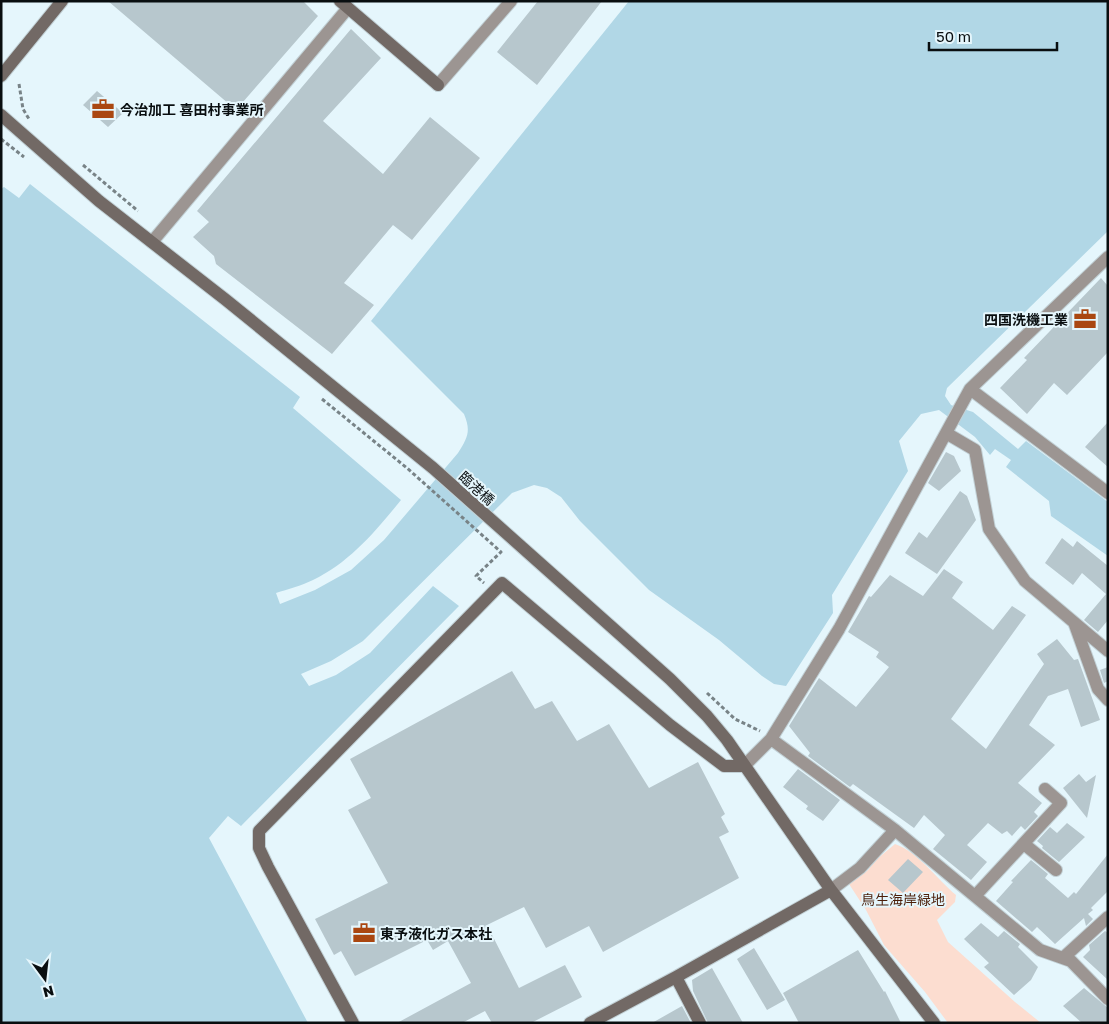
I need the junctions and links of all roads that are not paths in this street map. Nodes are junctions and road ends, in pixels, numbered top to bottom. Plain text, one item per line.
1 (62, 1) edge
2 (511, 1) edge
3 (344, 5) edge
4 (1, 76) edge
5 (1, 115) edge
6 (152, 242) junction
7 (1108, 257) edge
8 (970, 389) junction
9 (946, 433) junction
10 (1108, 493) edge
11 (1074, 623) junction
12 (1108, 651) edge
13 (1108, 700) edge
14 (771, 739) junction
15 (744, 766) junction
16 (1044, 789) dead end
17 (895, 830) junction
18 (1024, 844) junction
19 (1056, 870) dead end
20 (831, 890) junction
21 (976, 896) junction
22 (1108, 917) edge
23 (1062, 958) junction
24 (676, 977) junction
25 (1107, 996) edge
26 (353, 1023) edge
27 (590, 1023) edge
28 (700, 1023) edge
29 (934, 1023) edge

1 - 4 street
2 - 3 street
3 - 6 street
5 - 6 street, 臨港橋
6 - 15 street, 臨港橋
7 - 8 street
8 - 9 street
8 - 10 street
9 - 11 street
9 - 14 street
11 - 12 street
11 - 13 street
14 - 15 street
14 - 17 street
15 - 20 street, 臨港橋
15 - 26 street
16 - 18 street
17 - 20 street
17 - 21 street
18 - 19 street
18 - 21 street
20 - 24 street
20 - 29 street, 臨港橋
21 - 23 street
22 - 23 street
23 - 25 street
24 - 27 street
24 - 28 street

